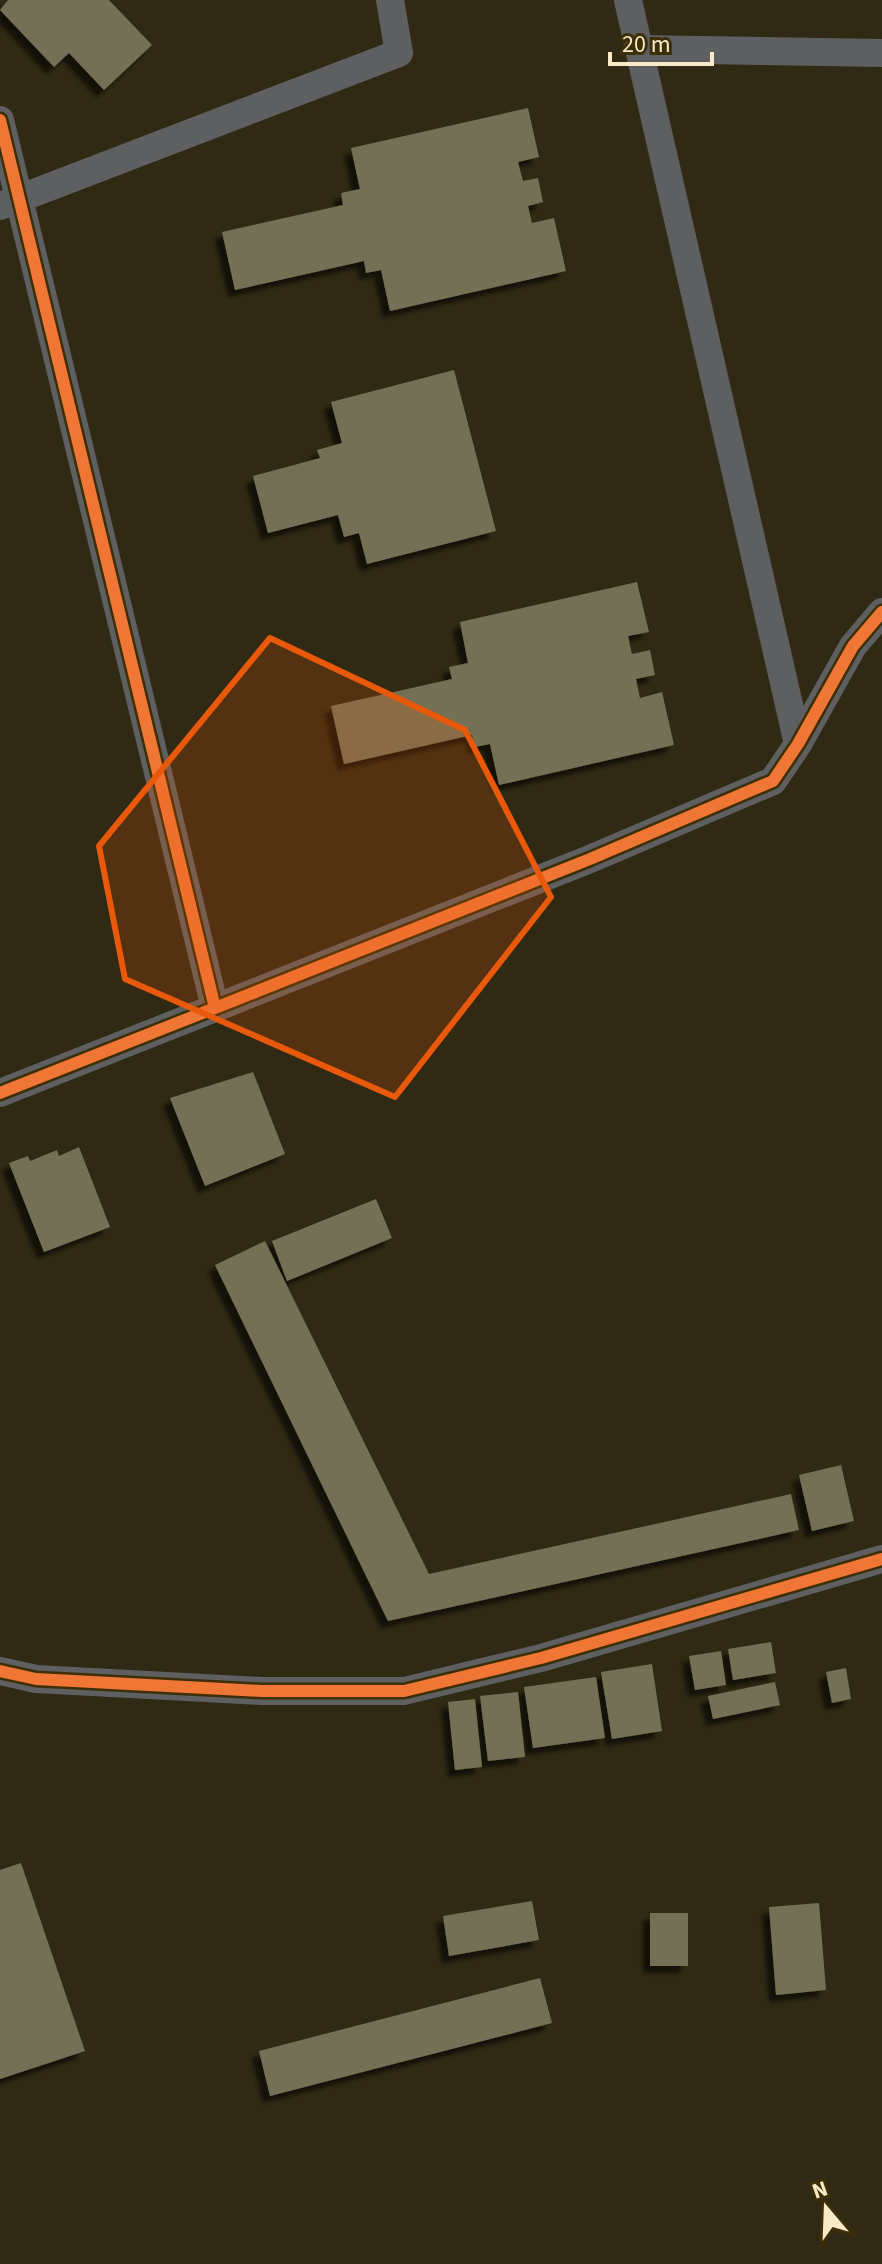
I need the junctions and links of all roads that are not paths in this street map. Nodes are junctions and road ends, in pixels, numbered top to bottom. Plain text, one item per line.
1 (390, 0) edge
2 (628, 0) edge
3 (639, 49) junction
4 (882, 53) edge
5 (0, 120) edge
6 (10, 202) edge
7 (882, 612) edge
8 (798, 744) junction
9 (215, 1008) junction
10 (0, 1093) edge
11 (882, 1559) edge
12 (0, 1671) edge

1 - 6 street
2 - 3 street
3 - 4 street
3 - 8 street
5 - 6 street
6 - 9 street
7 - 8 street
8 - 9 street
9 - 10 street
11 - 12 street

